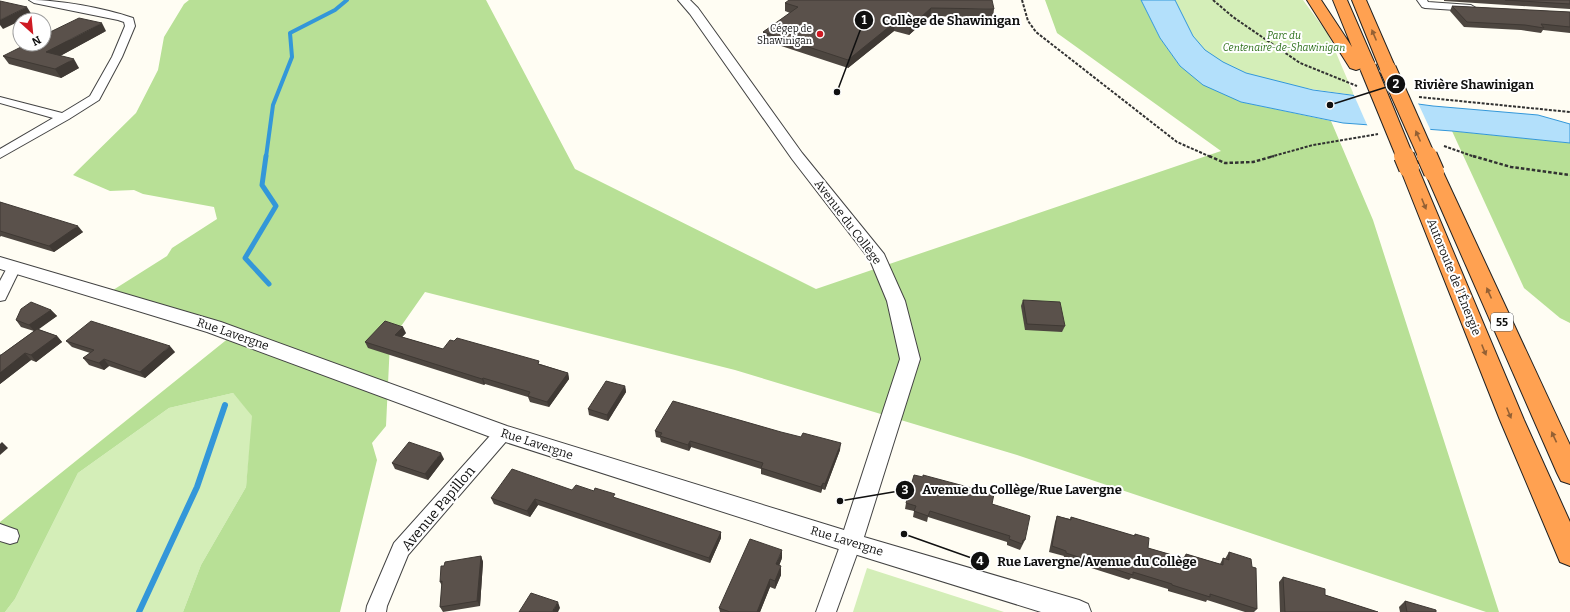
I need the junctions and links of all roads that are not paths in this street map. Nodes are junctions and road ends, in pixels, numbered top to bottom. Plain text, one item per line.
1 (34, 0) edge
2 (684, 0) edge
3 (1314, 0) edge
4 (1340, 0) edge
5 (1359, 0) edge
6 (1422, 0) edge
7 (1478, 8) edge
8 (1362, 66) junction
9 (0, 100) edge
10 (65, 117) junction
11 (0, 154) edge
12 (7, 265) edge
13 (0, 296) edge
14 (503, 433) junction
15 (1570, 473) edge
16 (851, 543) junction
17 (1570, 553) edge
18 (376, 612) edge
19 (826, 612) edge
20 (1079, 612) edge

1 - 10 street
2 - 16 street, Avenue du Collège
3 - 8 highway
4 - 8 highway, Autoroute de l'Énergie / 55
15 -> 5 highway, Autoroute de l'Énergie / 55, bridge
6 - 7 street
8 -> 17 highway, Autoroute de l'Énergie / 55, bridge
9 - 10 street
10 - 11 street
12 - 13 street
12 - 14 street, Rue Lavergne
14 - 16 street, Rue Lavergne
14 - 18 street, Avenue Papillon
16 - 19 street, Avenue du Collège
16 - 20 street, Rue Lavergne

